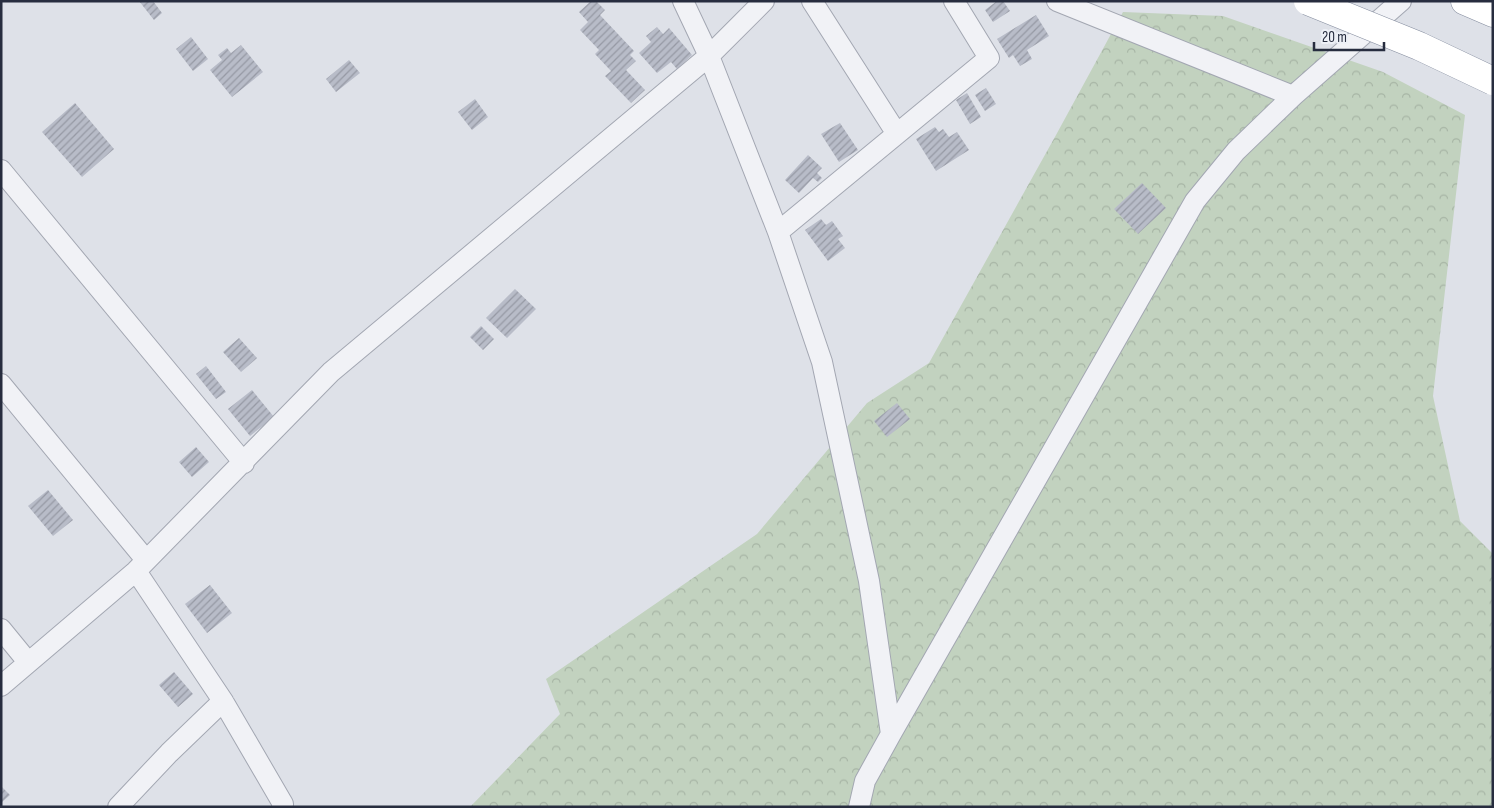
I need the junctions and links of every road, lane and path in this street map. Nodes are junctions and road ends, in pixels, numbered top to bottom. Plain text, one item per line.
1 (683, 1) edge
2 (764, 1) edge
3 (812, 1) edge
4 (954, 1) edge
5 (1057, 1) edge
6 (1308, 1) edge
7 (1401, 1) edge
8 (1465, 1) edge
9 (1493, 14) edge
10 (709, 56) junction
11 (1493, 81) edge
12 (1293, 96) junction
13 (897, 134) junction
14 (1, 170) edge
15 (778, 232) junction
16 (1, 384) edge
17 (244, 463) junction
18 (141, 565) junction
19 (1, 629) edge
20 (28, 662) junction
21 (1, 686) edge
22 (223, 701) junction
23 (891, 734) junction
24 (118, 807) edge
25 (282, 807) edge
26 (859, 807) edge

1 - 10 street
2 - 10 street
3 - 13 street
4 - 13 street
5 - 12 street
6 - 11 highway, bridge
7 - 12 street
8 - 9 highway
10 - 15 street
10 - 17 street
12 - 23 street
13 - 15 street
14 - 17 street
15 - 23 street
16 - 18 street
17 - 18 street
18 - 20 street
18 - 22 street
19 - 20 street
20 - 21 street
22 - 24 street
22 - 25 street
23 - 26 street

